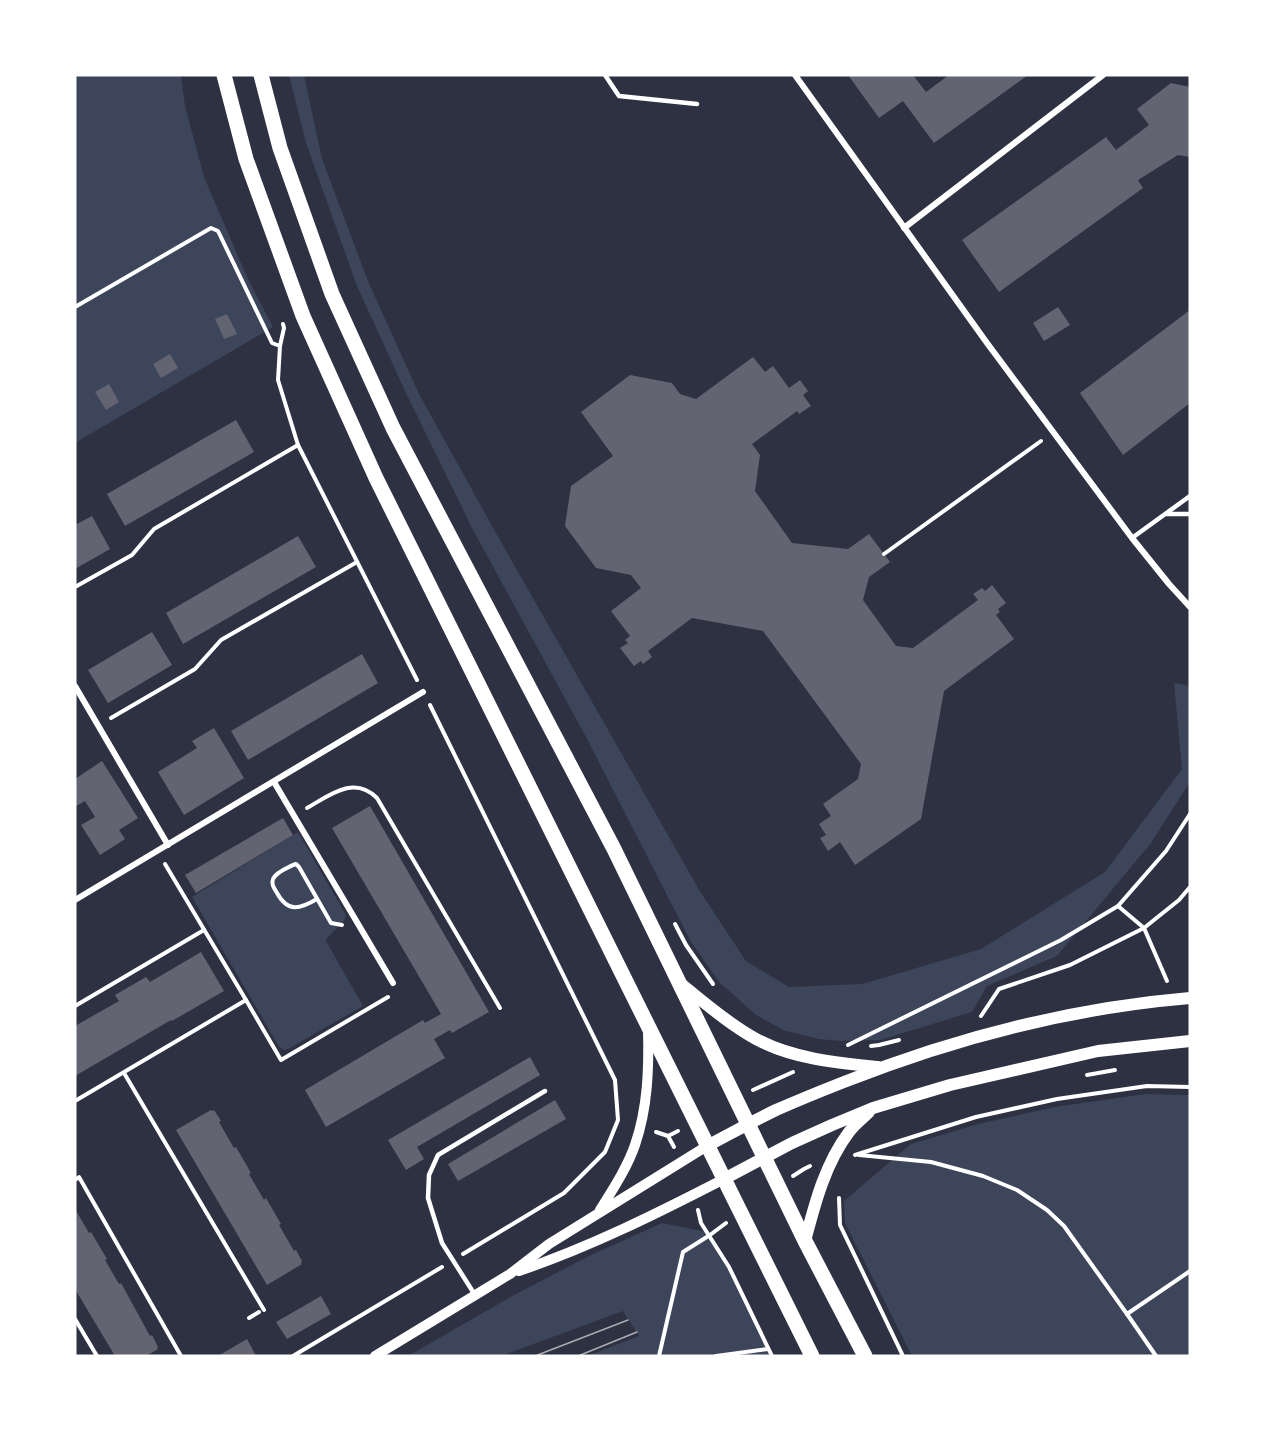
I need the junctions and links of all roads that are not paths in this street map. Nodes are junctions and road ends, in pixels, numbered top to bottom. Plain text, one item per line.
1 (224, 75) edge
2 (261, 75) edge
3 (605, 75) edge
4 (795, 75) edge
5 (1102, 75) edge
6 (697, 104) dead end
7 (904, 228) junction
8 (1190, 496) edge
9 (1166, 514) junction
10 (1190, 514) edge
11 (1132, 537) junction
12 (1190, 607) edge
13 (75, 686) edge
14 (423, 692) road end
15 (274, 782) junction
16 (168, 845) junction
17 (75, 900) edge
18 (393, 983) road end
19 (681, 984) junction
20 (1190, 998) edge
21 (648, 1026) junction
22 (1190, 1041) edge
23 (883, 1067) junction
24 (545, 1091) dead end
25 (873, 1108) junction
26 (748, 1124) junction
27 (707, 1146) junction
28 (765, 1157) junction
29 (724, 1179) junction
30 (598, 1213) junction
31 (805, 1240) junction
32 (510, 1274) junction
33 (475, 1295) junction
34 (375, 1356) edge
35 (812, 1356) edge
36 (865, 1356) edge

1 - 21 main road
2 - 19 main road
3 - 6 lane
4 - 7 street
5 - 7 street
7 - 11 street
8 - 9 lane
9 - 10 lane
9 - 11 lane
11 - 12 street
13 - 16 street
14 - 15 street
15 - 16 street
15 - 18 street
16 - 17 street
19 - 23 main road
19 - 26 main road
20 - 23 main road
21 - 27 main road
21 - 30 street
22 - 25 main road
23 - 26 main road
24 - 33 lane
25 - 28 main road
25 - 31 main road
26 - 27 main road
26 - 28 main road
27 - 29 main road
27 - 30 street
28 - 29 main road
28 - 31 main road
29 - 32 street
29 - 35 main road
30 - 32 street
31 - 36 main road
32 - 33 street
33 - 34 street

